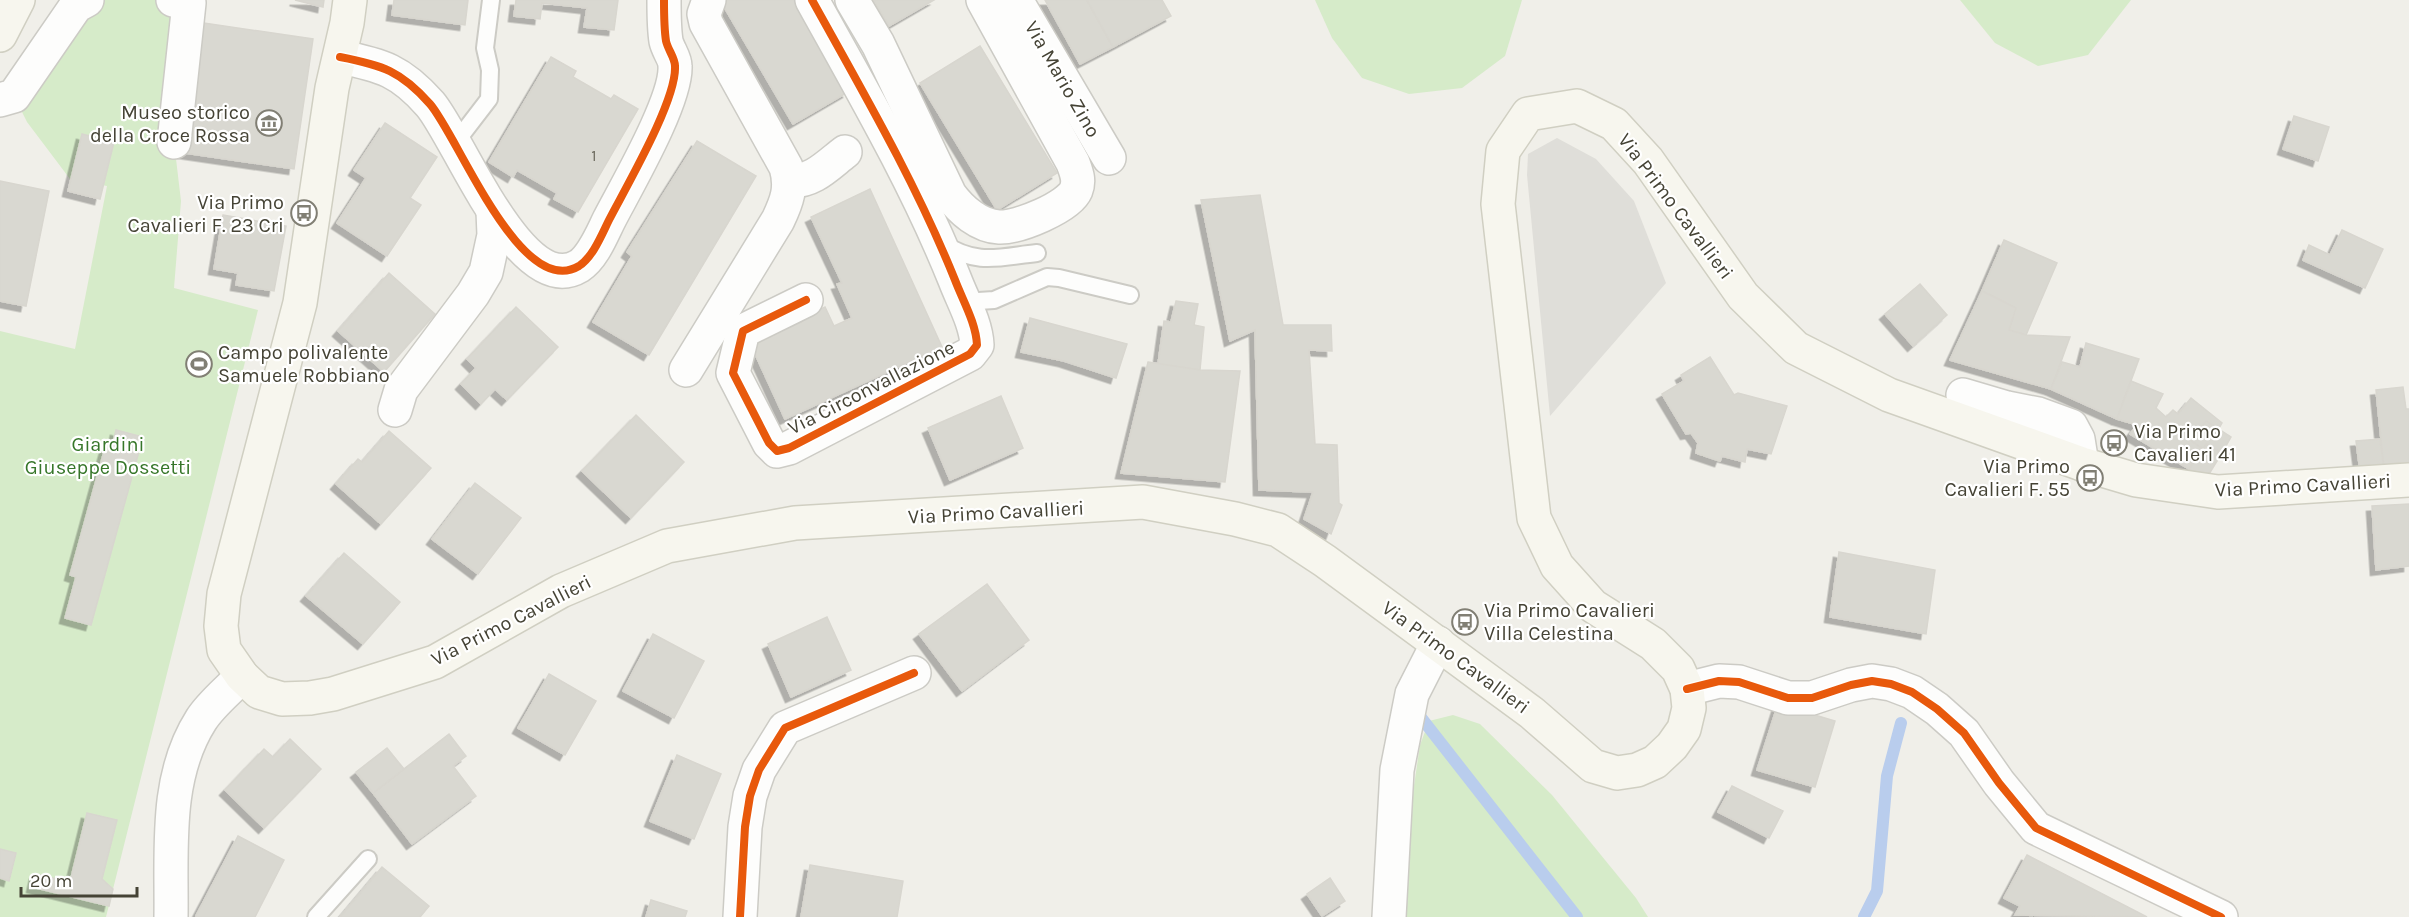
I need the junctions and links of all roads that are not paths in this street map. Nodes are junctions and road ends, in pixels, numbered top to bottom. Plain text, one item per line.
1 (18, 0) edge
2 (87, 0) edge
3 (173, 0) edge
4 (350, 0) edge
5 (491, 0) edge
6 (664, 0) edge
7 (709, 0) edge
8 (812, 0) edge
9 (852, 0) edge
10 (983, 0) edge
11 (1016, 0) edge
12 (0, 35) edge
13 (340, 57) junction
14 (0, 100) edge
15 (174, 142) dead end
16 (456, 142) junction
17 (845, 152) dead end
18 (1109, 158) dead end
19 (790, 181) junction
20 (493, 211) junction
21 (939, 241) junction
22 (1037, 253) dead end
23 (1130, 295) dead end
24 (806, 300) dead end
25 (963, 302) junction
26 (686, 370) dead end
27 (1963, 395) dead end
28 (395, 410) dead end
29 (2082, 464) junction
30 (2409, 480) edge
31 (1438, 644) junction
32 (914, 673) dead end
33 (242, 676) junction
34 (1687, 689) junction
35 (368, 859) dead end
36 (171, 917) edge
37 (316, 917) edge
38 (740, 917) edge
39 (1389, 917) edge
40 (2221, 917) edge

1 - 12 main road
2 - 14 street
3 - 15 street
4 - 13 main road, Via Primo Cavallieri
5 - 16 lane
6 - 20 street
7 - 19 street
8 - 21 street, Via Circonvallazione
9 - 10 street
11 - 18 street, Via Mario Zino
13 - 16 street
13 - 33 main road, Via Primo Cavallieri
16 - 20 street
17 - 19 street
19 - 26 street
20 - 28 street
21 - 22 lane
21 - 25 street, Via Circonvallazione
23 - 25 lane
24 - 25 street, Via Circonvallazione
27 - 29 street
29 - 30 main road, Via Primo Cavallieri
29 - 34 main road, Via Primo Cavallieri
31 - 33 main road, Via Primo Cavallieri
31 - 34 main road, Via Primo Cavallieri
31 - 39 street
32 - 38 street
33 - 36 street
34 - 40 street
35 - 37 lane

